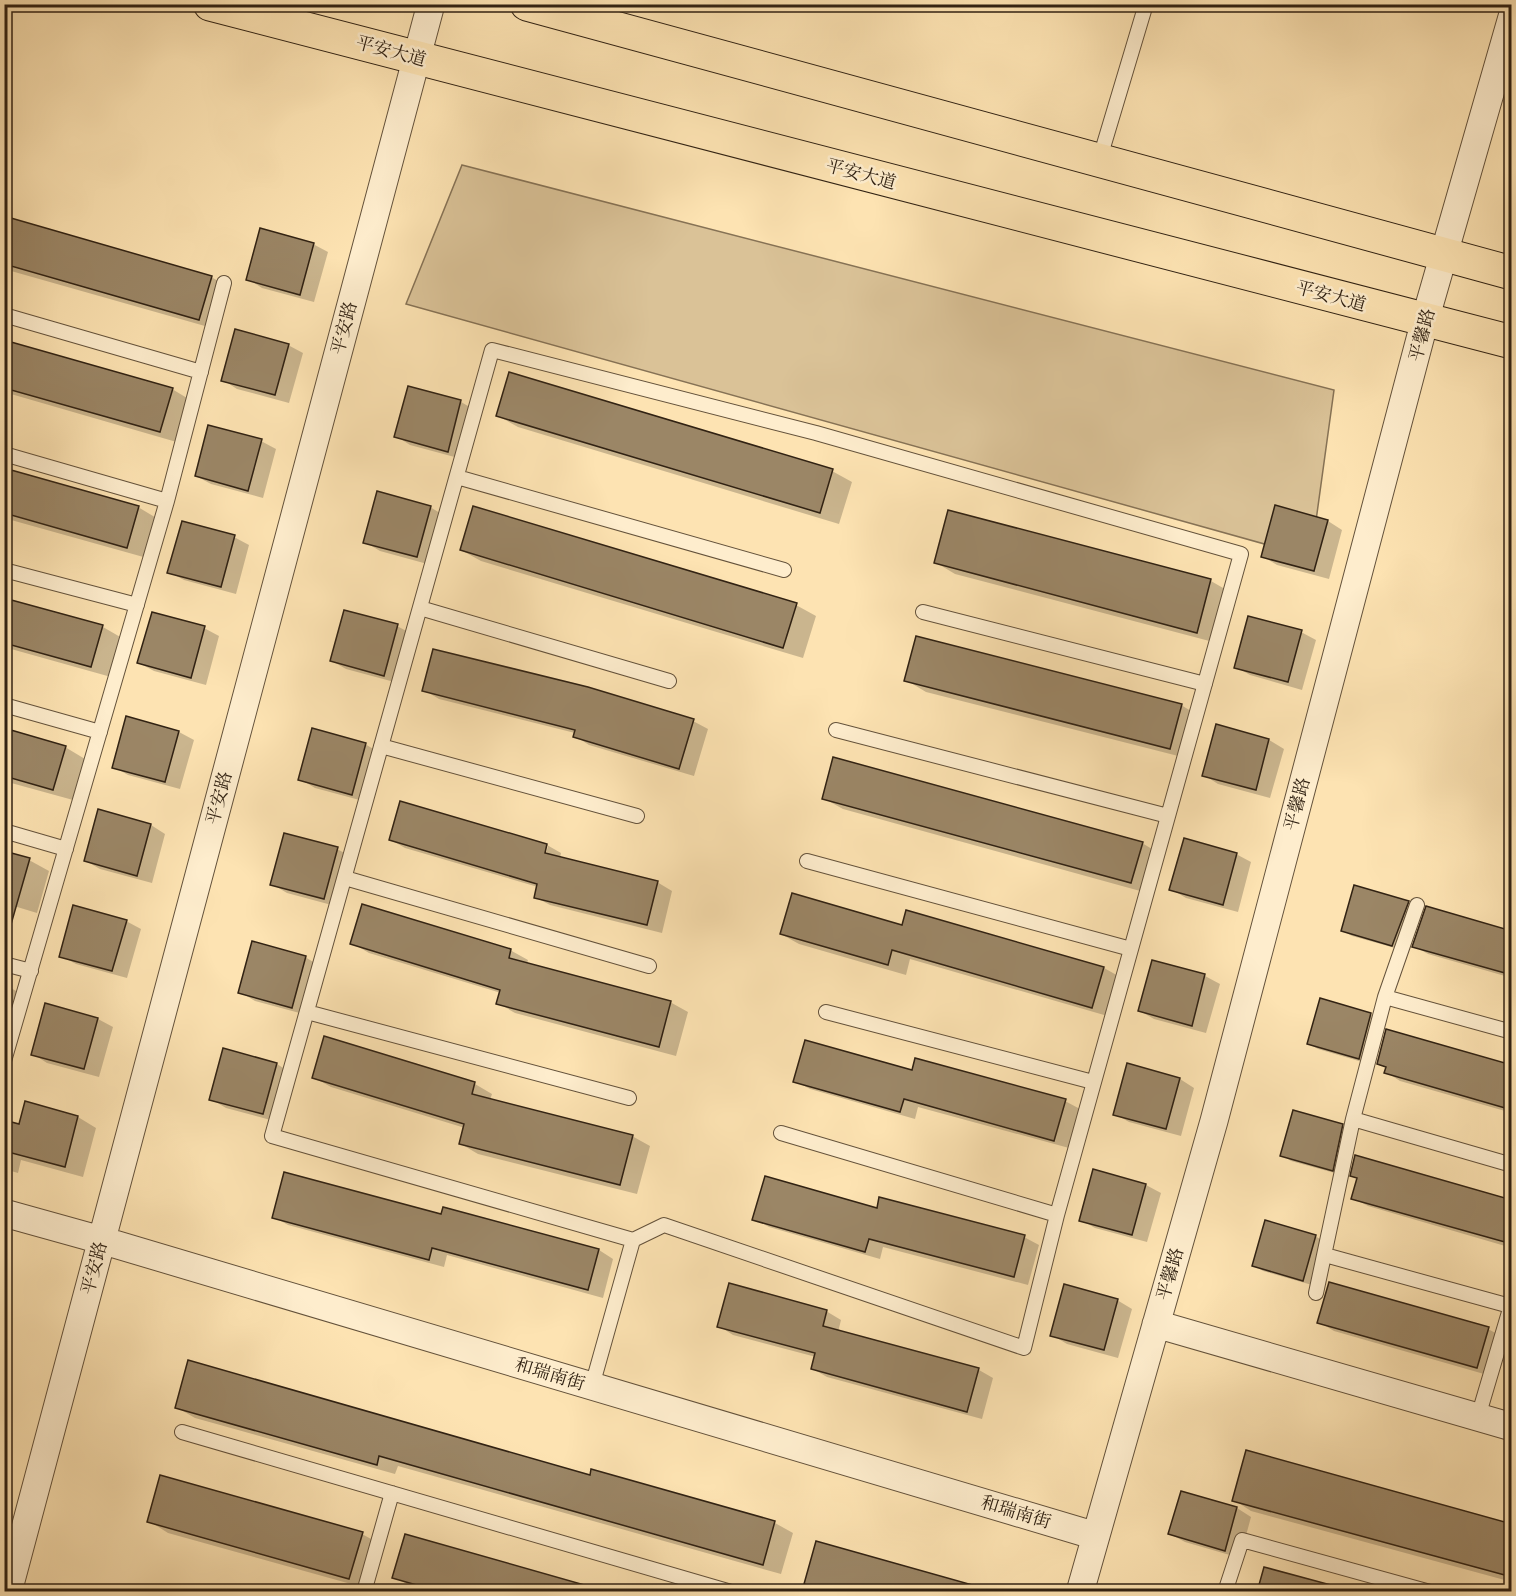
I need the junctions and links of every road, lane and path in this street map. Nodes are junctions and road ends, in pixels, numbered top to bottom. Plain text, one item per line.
1 (210, 4) edge
2 (430, 4) edge
3 (527, 4) edge
4 (1146, 4) edge
5 (1512, 17) edge
6 (416, 59) junction
7 (1099, 161) junction
8 (1443, 255) junction
9 (1512, 273) edge
10 (224, 283) dead end
11 (4, 315) edge
12 (1425, 320) junction
13 (1512, 342) edge
14 (201, 372) junction
15 (4, 453) edge
16 (457, 477) junction
17 (167, 501) junction
18 (4, 570) edge
19 (784, 570) dead end
20 (137, 605) junction
21 (420, 608) junction
22 (923, 612) dead end
23 (669, 681) dead end
24 (1205, 684) junction
25 (4, 705) edge
26 (836, 730) dead end
27 (100, 732) junction
28 (381, 746) junction
29 (637, 816) dead end
30 (1168, 816) junction
31 (4, 831) edge
32 (66, 849) junction
33 (807, 861) dead end
34 (345, 878) junction
35 (1417, 905) dead end
36 (1131, 949) junction
37 (4, 964) edge
38 (649, 966) dead end
39 (31, 970) junction
40 (1385, 996) junction
41 (307, 1012) junction
42 (826, 1012) dead end
43 (1512, 1032) edge
44 (4, 1061) edge
45 (1093, 1082) junction
46 (628, 1098) dead end
47 (1353, 1119) junction
48 (781, 1133) dead end
49 (1512, 1165) edge
50 (4, 1214) edge
51 (1056, 1215) junction
52 (101, 1240) junction
53 (633, 1240) junction
54 (1325, 1255) junction
55 (1316, 1293) dead end
56 (1511, 1304) edge
57 (1156, 1324) junction
58 (592, 1386) junction
59 (1478, 1417) junction
60 (1512, 1427) edge
61 (182, 1432) dead end
62 (392, 1493) junction
63 (1096, 1536) junction
64 (8, 1592) edge
65 (364, 1592) edge
66 (731, 1592) edge
67 (1080, 1592) edge
68 (1225, 1592) edge
69 (1430, 1592) edge

1 - 6 main road, 平安大道
2 - 6 street, 平安路
3 - 7 main road
4 - 7 lane
5 - 8 street, 平馨路
6 - 12 main road, 平安大道
6 - 52 street, 平安路
7 - 8 main road
8 - 9 main road
8 - 12 street, 平馨路
10 - 14 lane
11 - 14 lane
12 - 13 main road, 平安大道
12 - 57 street, 平馨路
14 - 17 lane
15 - 17 lane
16 - 19 lane
16 - 21 lane
16 - 24 lane
17 - 20 lane
18 - 20 lane
20 - 27 lane
21 - 23 lane
21 - 28 lane
22 - 24 lane
24 - 30 lane
25 - 27 lane
26 - 30 lane
27 - 32 lane
28 - 29 lane
28 - 34 lane
30 - 36 lane
31 - 32 lane
32 - 39 lane
33 - 36 lane
34 - 38 lane
34 - 41 lane
35 - 40 lane
36 - 45 lane
37 - 39 lane
39 - 44 lane
40 - 43 lane
40 - 47 lane
41 - 46 lane
41 - 53 lane
42 - 45 lane
45 - 51 lane
47 - 49 lane
47 - 54 lane
48 - 51 lane
50 - 52 street, 和瑞南街
51 - 53 lane
52 - 58 street, 和瑞南街
52 - 64 street, 平安路
53 - 58 lane
54 - 55 lane
54 - 56 lane
56 - 59 lane
57 - 59 street
57 - 63 street, 平馨路
58 - 63 street, 和瑞南街
59 - 60 street
61 - 62 lane
62 - 65 lane
62 - 66 lane
63 - 67 street, 平馨路
68 - 69 lane

